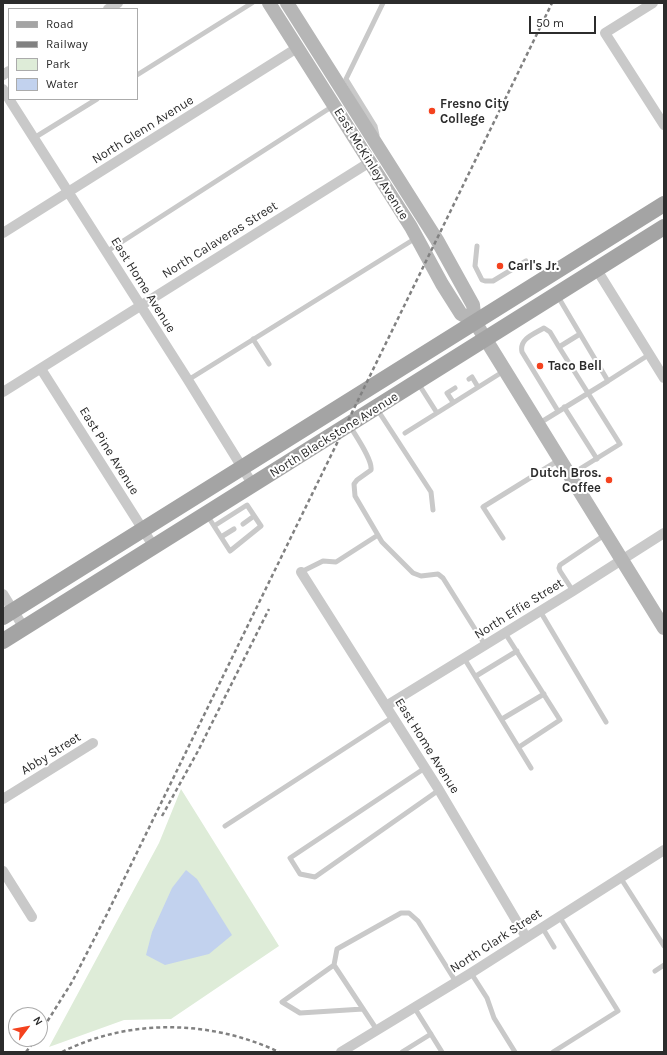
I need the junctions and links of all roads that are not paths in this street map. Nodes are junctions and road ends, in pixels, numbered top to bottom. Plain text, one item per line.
1 (252, 3) edge
2 (269, 3) edge
3 (287, 3) edge
4 (383, 3) edge
5 (654, 3) edge
6 (297, 48) junction
7 (138, 74) edge
8 (10, 100) edge
9 (95, 100) edge
10 (334, 105) junction
11 (662, 119) edge
12 (34, 138) junction
13 (382, 152) junction
14 (370, 162) junction
15 (69, 192) junction
16 (664, 206) edge
17 (423, 216) junction
18 (664, 216) edge
19 (664, 227) edge
20 (3, 233) edge
21 (417, 237) junction
22 (477, 246) dead end
23 (106, 252) junction
24 (622, 253) junction
25 (526, 261) dead end
26 (597, 270) junction
27 (557, 294) junction
28 (140, 305) junction
29 (475, 322) junction
30 (580, 334) junction
31 (253, 339) junction
32 (485, 339) junction
33 (559, 346) junction
34 (650, 354) junction
35 (268, 364) dead end
36 (41, 369) junction
37 (504, 371) junction
38 (664, 378) edge
39 (469, 379) dead end
40 (188, 380) junction
41 (608, 381) junction
42 (418, 382) junction
43 (478, 387) junction
44 (455, 388) dead end
45 (3, 392) edge
46 (588, 393) junction
47 (453, 402) junction
48 (377, 408) junction
49 (564, 408) junction
50 (558, 411) junction
51 (437, 413) junction
52 (537, 424) junction
53 (349, 425) junction
54 (405, 433) dead end
55 (596, 459) junction
56 (559, 460) junction
57 (242, 468) junction
58 (569, 476) junction
59 (253, 485) junction
60 (433, 510) dead end
61 (254, 516) junction
62 (210, 520) junction
63 (243, 524) dead end
64 (144, 529) junction
65 (234, 529) dead end
66 (664, 532) edge
67 (606, 534) junction
68 (378, 535) junction
69 (221, 537) junction
70 (503, 538) dead end
71 (154, 547) junction
72 (622, 560) junction
73 (301, 572) joint
74 (573, 591) junction
75 (3, 594) edge
76 (540, 611) junction
77 (8, 614) edge
78 (24, 628) junction
79 (664, 628) edge
80 (505, 633) junction
81 (3, 641) edge
82 (485, 645) junction
83 (517, 651) junction
84 (464, 658) junction
85 (476, 676) junction
86 (544, 694) junction
87 (386, 706) junction
88 (393, 717) junction
89 (502, 719) junction
90 (606, 722) dead end
91 (93, 743) dead end
92 (519, 747) junction
93 (425, 768) junction
94 (531, 768) dead end
95 (439, 790) junction
96 (3, 799) edge
97 (225, 826) dead end
98 (664, 850) edge
99 (3, 871) edge
100 (620, 877) junction
101 (559, 916) junction
102 (32, 917) dead end
103 (542, 927) junction
104 (526, 937) junction
105 (664, 946) edge
106 (554, 947) dead end
107 (334, 965) junction
108 (664, 965) edge
109 (655, 971) dead end
110 (471, 973) junction
111 (456, 982) junction
112 (414, 1007) junction
113 (363, 1010) junction
114 (377, 1030) junction
115 (431, 1034) junction
116 (341, 1052) edge
117 (402, 1052) edge
118 (442, 1052) edge
119 (515, 1052) edge
120 (553, 1052) edge

1 - 7 lane
2 - 6 main road, East McKinley Avenue
3 - 13 main road, East McKinley Avenue
4 - 13 lane
5 - 11 street
6 - 10 main road, East McKinley Avenue
6 - 13 main road
6 - 15 street, North Glenn Avenue
8 - 12 street, East Home Avenue
9 - 12 lane
10 - 14 main road, East McKinley Avenue
10 - 23 lane
12 - 15 street, East Home Avenue
13 - 17 main road, East McKinley Avenue
14 - 17 main road
14 - 21 main road, East McKinley Avenue
14 - 28 street, North Calaveras Street
15 - 20 street, North Glenn Avenue
15 - 23 street, East Home Avenue
16 - 26 main road
16 - 29 main road, North Blackstone Avenue
17 - 29 main road, East McKinley Avenue
18 - 24 main road
19 - 24 main road, North Blackstone Avenue
21 - 29 main road, East McKinley Avenue
21 - 31 lane
22 - 25 lane
23 - 28 street, East Home Avenue
24 - 26 main road, North Blackstone Avenue
26 - 27 main road, North Blackstone Avenue
26 - 34 street
27 - 30 lane
27 - 32 main road, North Blackstone Avenue
28 - 36 street, North Calaveras Street
28 - 40 street, East Home Avenue
29 - 32 main road, East McKinley Avenue
29 - 57 main road, North Blackstone Avenue
30 - 33 lane
30 - 41 lane
31 - 35 lane
31 - 40 lane
32 - 37 main road, East McKinley Avenue
32 - 42 main road, North Blackstone Avenue
33 - 46 lane
33 - 50 lane
34 - 38 street
34 - 41 lane
36 - 45 street, North Calaveras Street
36 - 64 street, East Pine Avenue
37 - 43 lane
37 - 52 main road, East McKinley Avenue
39 - 43 lane
40 - 57 street, East Home Avenue
41 - 46 lane
42 - 48 main road, North Blackstone Avenue
42 - 51 lane
43 - 47 lane
44 - 47 lane
46 - 49 lane
46 - 55 lane
47 - 51 lane
48 - 53 main road, North Blackstone Avenue
48 - 60 lane
49 - 50 lane
49 - 55 lane
50 - 52 lane
51 - 54 lane
52 - 56 main road, East McKinley Avenue
53 - 59 main road, North Blackstone Avenue
53 - 68 lane
55 - 58 lane
56 - 58 main road, East McKinley Avenue
56 - 70 lane
57 - 59 street, East Home Avenue
57 - 64 main road, North Blackstone Avenue
58 - 67 main road, East McKinley Avenue
59 - 62 main road, North Blackstone Avenue
61 - 62 lane
61 - 63 lane
61 - 69 lane
62 - 69 lane
62 - 71 main road, North Blackstone Avenue
64 - 71 street, East Pine Avenue
64 - 77 main road, North Blackstone Avenue
65 - 69 lane
66 - 72 street, North Effie Street
67 - 72 main road, East McKinley Avenue
67 - 74 lane
68 - 73 lane
68 - 82 lane
71 - 78 main road, North Blackstone Avenue
72 - 74 street, North Effie Street
72 - 79 main road, East McKinley Avenue
73 - 87 street, East Home Avenue
74 - 76 street, North Effie Street
75 - 77 street
76 - 80 street, North Effie Street
76 - 90 lane
77 - 78 street
78 - 81 main road, North Blackstone Avenue
80 - 82 street, North Effie Street
80 - 83 lane
82 - 84 street, North Effie Street
83 - 85 lane
83 - 86 lane
84 - 85 lane
84 - 87 street, North Effie Street
85 - 89 lane
86 - 89 lane
86 - 92 lane
87 - 88 street, East Home Avenue
88 - 93 street, East Home Avenue
88 - 97 lane
89 - 92 lane
91 - 96 street, Abby Street
92 - 94 lane
93 - 95 street, East Home Avenue
93 - 95 lane
95 - 104 street, East Home Avenue
98 - 100 street, North Clark Street
99 - 102 street
100 - 101 street, North Clark Street
100 - 105 lane
101 - 103 street, North Clark Street
101 - 120 lane
103 - 104 street, North Clark Street
103 - 106 lane
104 - 110 street, North Clark Street
107 - 111 lane
107 - 113 lane
107 - 113 lane
108 - 109 lane
110 - 111 street, North Clark Street
110 - 119 lane
111 - 112 street, North Clark Street
112 - 114 street, North Clark Street
112 - 115 lane
113 - 114 lane
114 - 116 street, North Clark Street
115 - 117 lane
115 - 118 lane

